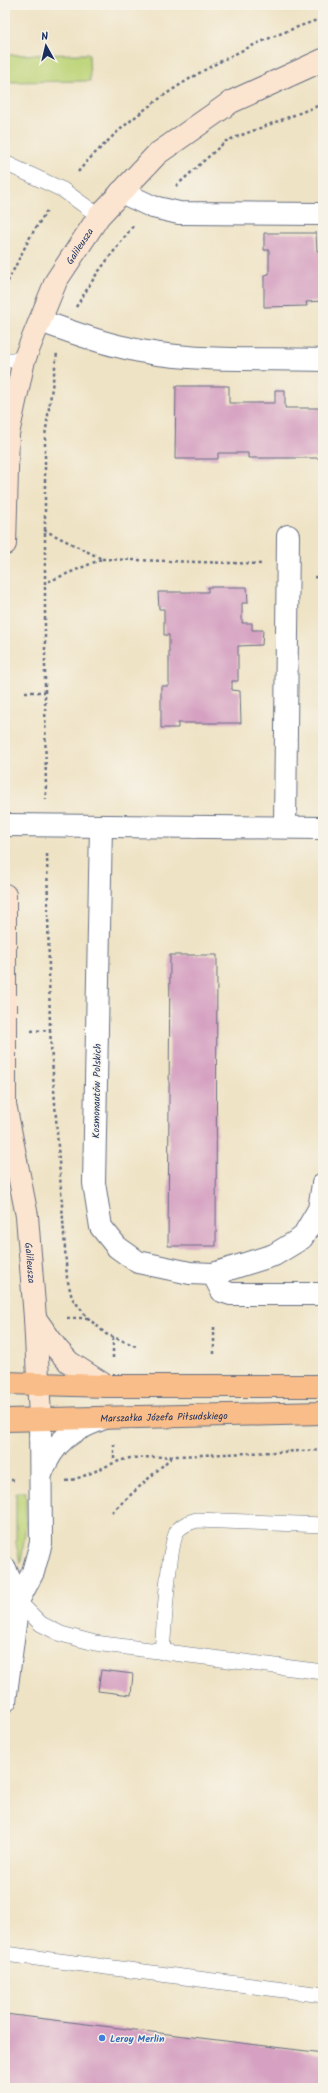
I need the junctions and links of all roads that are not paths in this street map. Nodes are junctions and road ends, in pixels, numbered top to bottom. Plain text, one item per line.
1 (323, 60) edge
2 (5, 162) edge
3 (122, 192) junction
4 (323, 214) edge
5 (100, 216) junction
6 (40, 321) junction
7 (14, 360) edge
8 (323, 360) edge
9 (288, 536) dead end
10 (5, 544) edge
11 (5, 826) edge
12 (101, 826) junction
13 (285, 827) junction
14 (323, 828) edge
15 (5, 895) edge
16 (6, 979) edge
17 (6, 1113) edge
18 (323, 1184) edge
19 (213, 1274) junction
20 (323, 1294) edge
21 (35, 1318) junction
22 (5, 1383) edge
23 (38, 1384) junction
24 (106, 1386) junction
25 (323, 1386) edge
26 (323, 1413) edge
27 (40, 1418) junction
28 (102, 1418) junction
29 (5, 1420) edge
30 (40, 1477) junction
31 (323, 1525) edge
32 (5, 1568) edge
33 (18, 1601) junction
34 (162, 1652) junction
35 (323, 1672) edge
36 (5, 1701) edge
37 (5, 1954) edge
38 (323, 1995) edge

1 - 3 street, Galileusza
2 - 5 lane
3 - 4 street
3 - 5 street, Galileusza
5 - 6 street, Galileusza
6 - 7 street, Galileusza
6 - 8 street
7 - 10 street, Galileusza
9 - 13 street
11 - 12 street
12 - 13 street
12 - 19 street, Kosmonautów Polskich
13 - 14 street
15 - 16 street, Galileusza
16 - 17 street, Galileusza
17 - 21 street, Galileusza
18 - 19 street, Kosmonautów Polskich
19 - 20 street
21 - 23 street, Galileusza
21 - 24 street
22 - 23 main road
23 - 24 main road
23 - 27 street, Galileusza
24 - 25 main road
26 - 28 main road, Marszałka Józefa Piłsudskiego
27 - 28 main road, Marszałka Józefa Piłsudskiego
27 - 29 main road, Marszałka Józefa Piłsudskiego
27 - 30 street
28 - 30 street
30 - 33 street
31 - 34 lane
32 - 33 street
33 - 34 lane
33 - 36 street
34 - 35 lane
37 - 38 lane

